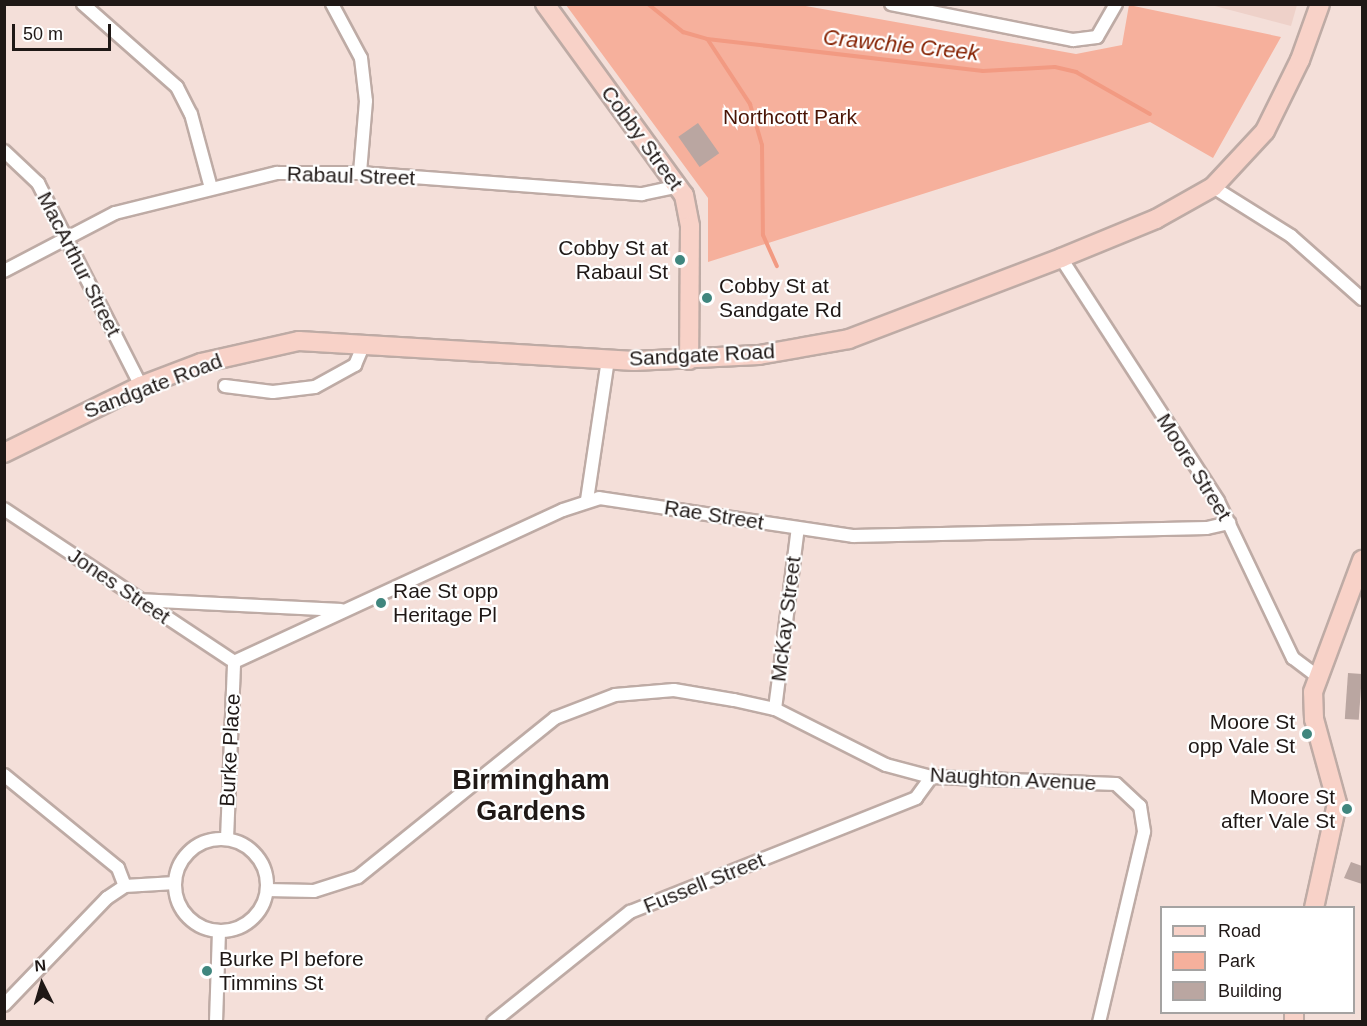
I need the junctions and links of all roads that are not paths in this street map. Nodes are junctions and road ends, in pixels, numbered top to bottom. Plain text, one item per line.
1 (84, 4) edge
2 (332, 4) edge
3 (545, 4) edge
4 (891, 4) edge
5 (1116, 4) edge
6 (1320, 4) edge
7 (4, 150) edge
8 (360, 173) junction
9 (679, 186) junction
10 (1213, 186) junction
11 (211, 188) junction
12 (66, 239) junction
13 (1061, 258) junction
14 (4, 270) edge
15 (1362, 299) edge
16 (365, 342) junction
17 (608, 359) junction
18 (689, 360) junction
19 (141, 386) junction
20 (225, 386) dead end
21 (4, 453) edge
22 (587, 500) junction
23 (4, 509) edge
24 (1229, 523) junction
25 (798, 528) junction
26 (1362, 560) edge
27 (138, 600) junction
28 (343, 610) junction
29 (234, 662) junction
30 (1317, 677) junction
31 (775, 709) junction
32 (4, 775) edge
33 (931, 777) junction
34 (227, 839) junction
35 (175, 883) junction
36 (125, 886) junction
37 (267, 890) junction
38 (1314, 906) edge
39 (219, 930) junction
40 (4, 1005) edge
41 (216, 1022) edge
42 (493, 1022) edge
43 (1099, 1022) edge

1 - 11 street
2 - 8 street
3 - 9 main road, Cobby Street
4 - 5 street
6 - 10 main road, Sandgate Road
7 - 12 street, MacArthur Street
8 - 9 street, Rabaul Street
8 - 11 street, Rabaul Street
9 - 18 main road, Cobby Street
10 - 13 main road, Sandgate Road
10 - 15 street
11 - 12 street, Rabaul Street
12 - 14 street, Rabaul Street
12 - 19 street, MacArthur Street
13 - 18 main road, Sandgate Road
13 - 24 street, Moore Street
16 - 17 main road, Sandgate Road
16 - 19 main road, Sandgate Road
16 - 20 street
17 - 18 main road, Sandgate Road
17 - 22 street
19 - 21 main road, Sandgate Road
22 - 25 street, Rae Street
22 - 28 street, Rae Street
23 - 27 street, Jones Street
24 - 25 street, Rae Street
24 - 30 street, Moore Street
25 - 31 street, McKay Street
26 - 30 main road
27 - 28 street
27 - 29 street, Jones Street
28 - 29 street, Rae Street
29 - 34 street, Burke Place
30 - 38 main road
31 - 33 street, Naughton Avenue
31 - 37 street, Naughton Avenue
32 - 36 street
33 - 42 street, Fussell Street
33 - 43 street, Naughton Avenue
34 - 35 street
34 - 37 street
35 - 36 street
35 - 39 street
36 - 40 street
37 - 39 street
39 - 41 street

